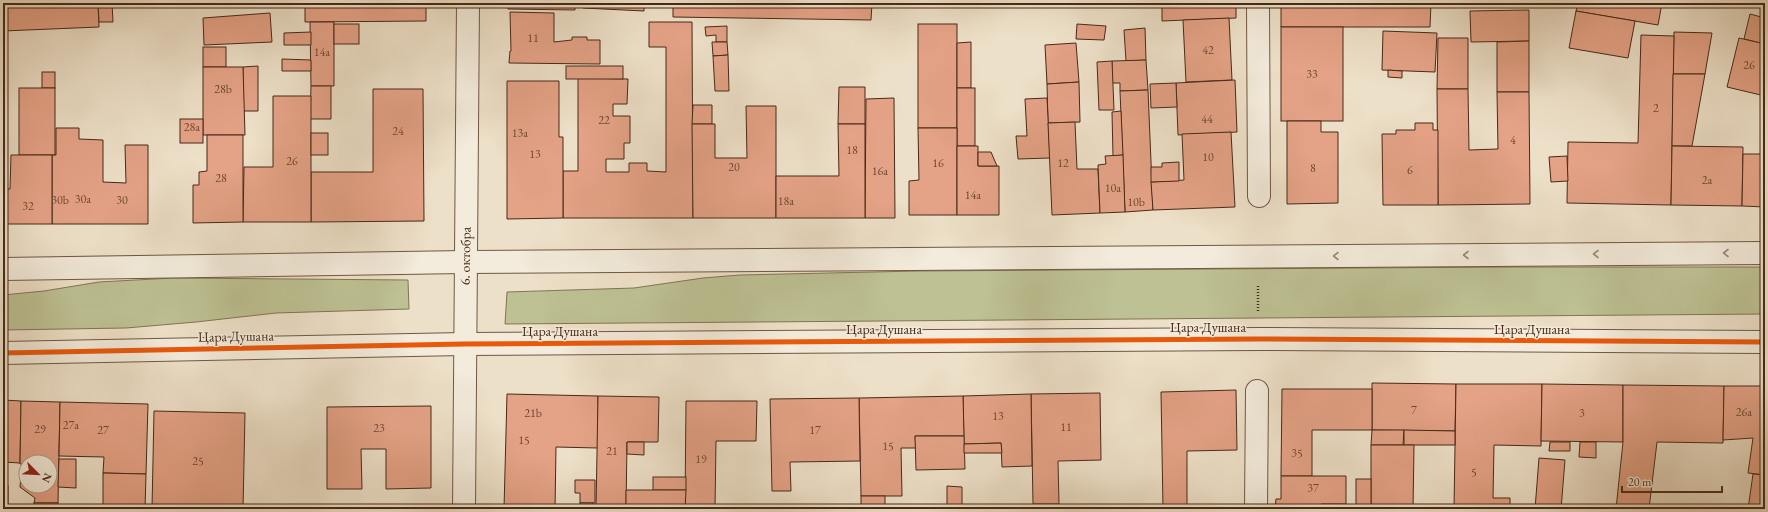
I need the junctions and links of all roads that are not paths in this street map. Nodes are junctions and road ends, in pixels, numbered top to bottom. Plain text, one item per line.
1 (468, 3) edge
2 (1258, 3) edge
3 (1259, 196) dead end
4 (1765, 253) edge
5 (465, 262) junction
6 (3, 268) edge
7 (1765, 342) edge
8 (464, 344) junction
9 (3, 353) edge
10 (1257, 391) dead end
11 (464, 509) edge
12 (1256, 509) edge

1 - 5 street, 6. октобра
2 - 3 street
4 -> 5 street
5 - 6 street
5 - 8 street, 6. октобра
7 - 8 street, Цара Душана
8 - 9 street, Цара Душана
8 - 11 street, 6. октобра
10 - 12 street

